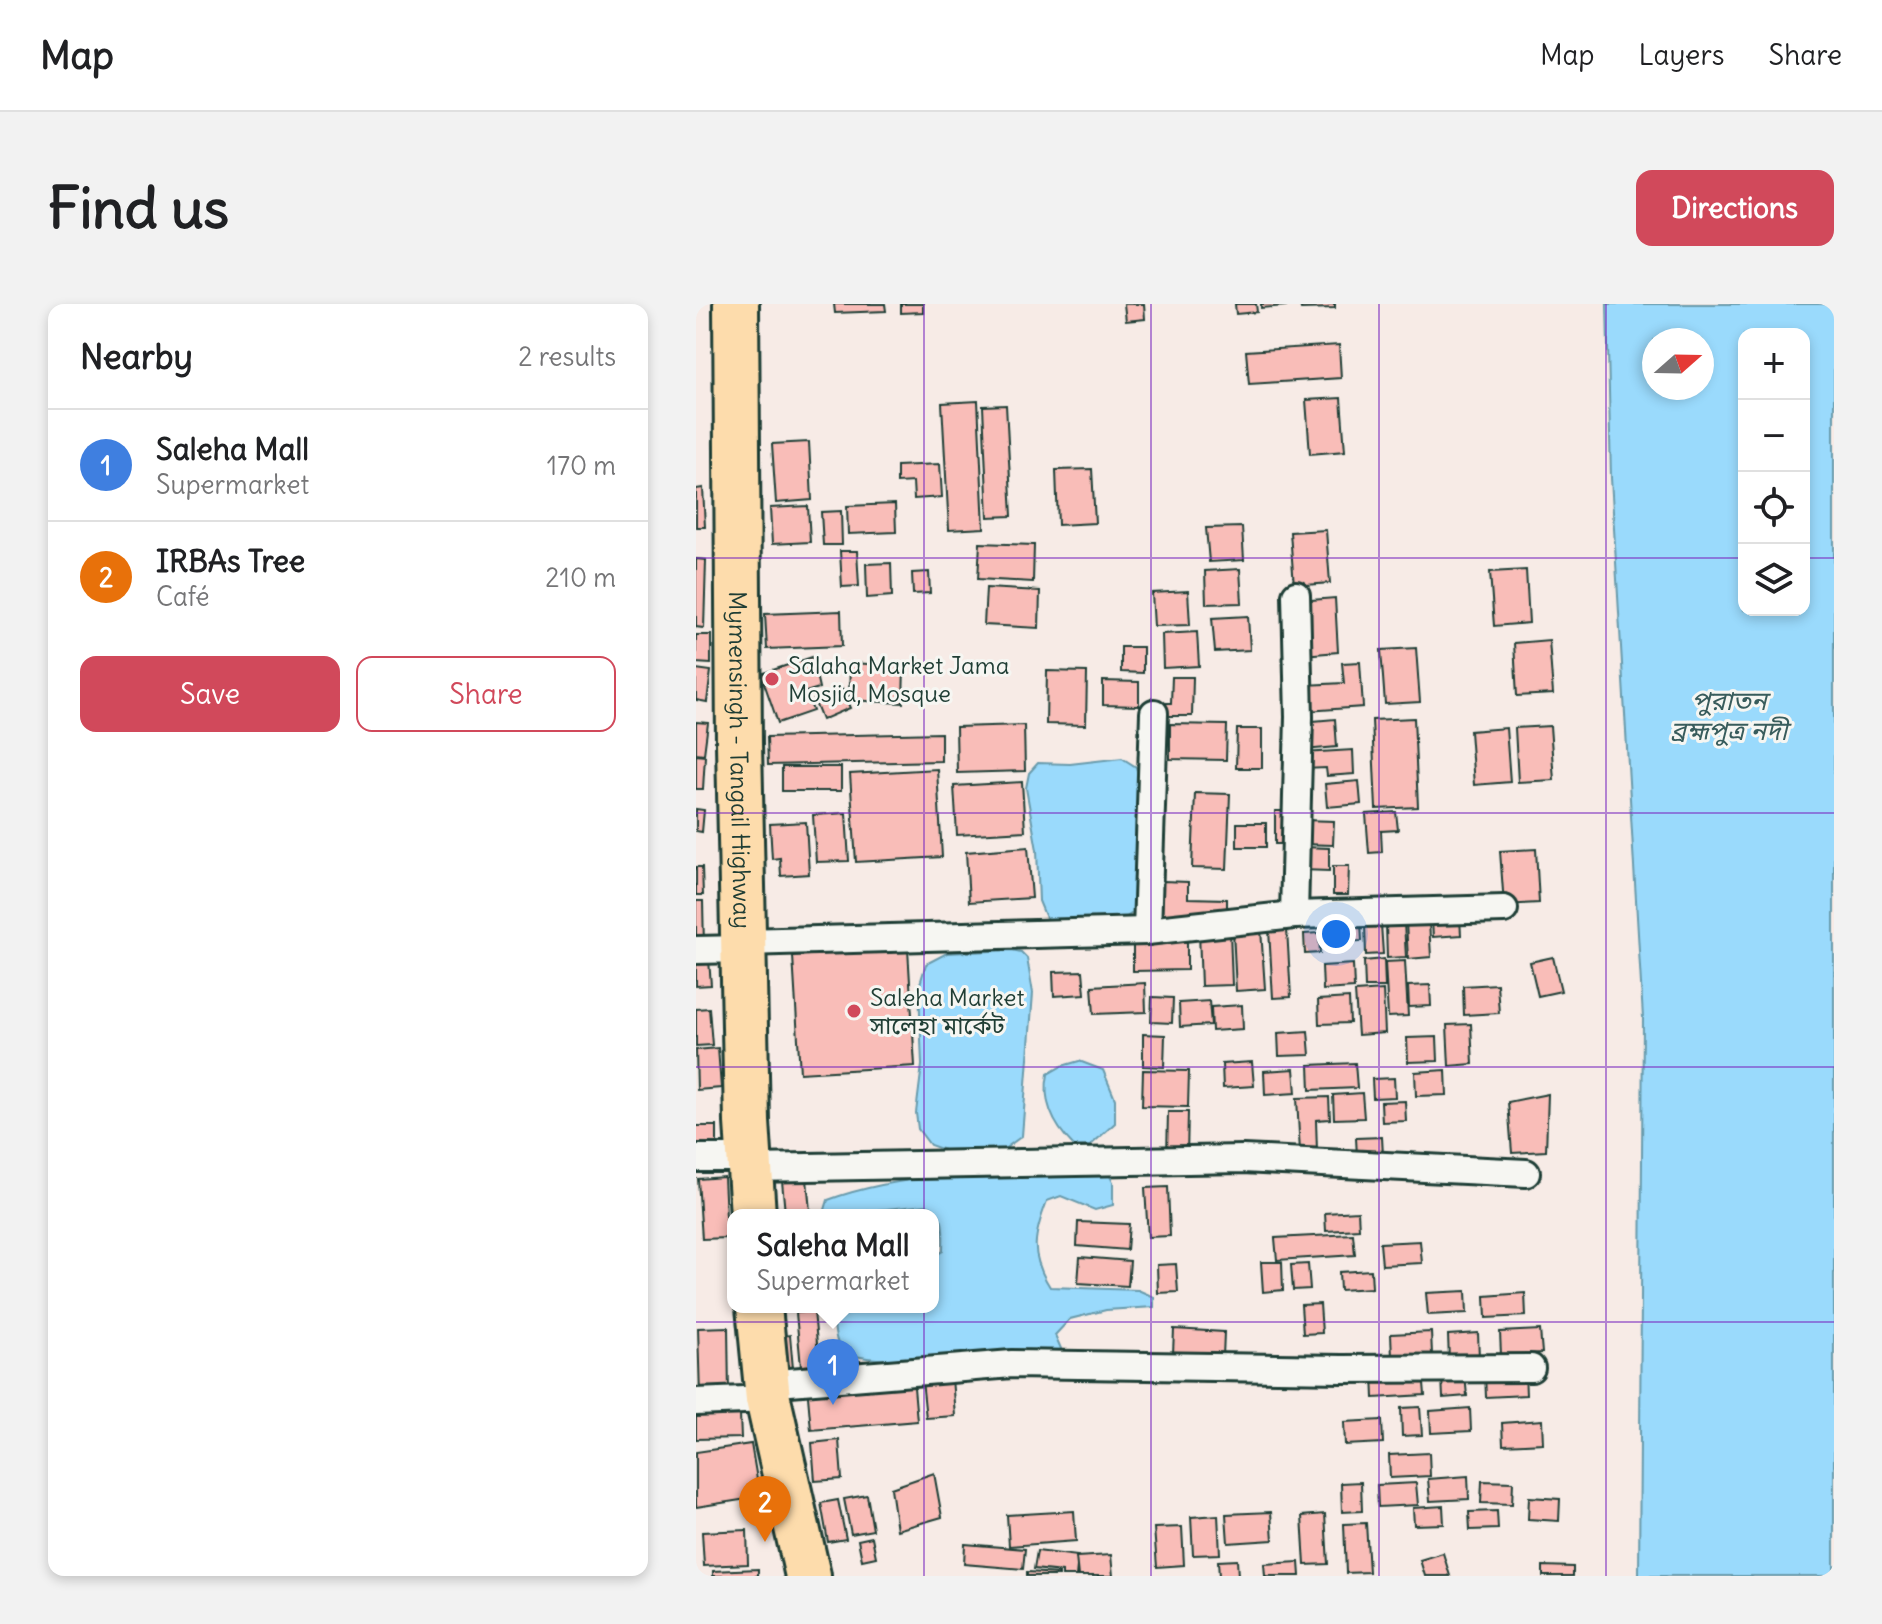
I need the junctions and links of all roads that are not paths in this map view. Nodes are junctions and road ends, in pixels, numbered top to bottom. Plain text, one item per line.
1 (736, 304) edge
2 (1296, 595) dead end
3 (1154, 713) dead end
4 (1504, 909) dead end
5 (1294, 915) junction
6 (1147, 931) junction
7 (744, 945) junction
8 (696, 950) edge
9 (696, 1158) edge
10 (750, 1163) junction
11 (1526, 1173) dead end
12 (753, 1209) edge
13 (760, 1313) edge
14 (1531, 1368) dead end
15 (766, 1391) junction
16 (696, 1402) edge
17 (808, 1576) edge

1 - 7 highway, Mymensingh - Tangail Highway
2 - 5 street
3 - 6 street
4 - 5 street
5 - 6 street
6 - 7 street
7 - 8 street
7 - 10 highway, Mymensingh - Tangail Highway
9 - 10 street
10 - 11 street
10 - 12 highway, Mymensingh - Tangail Highway
13 - 15 highway
14 - 15 street
15 - 16 street
15 - 17 highway

